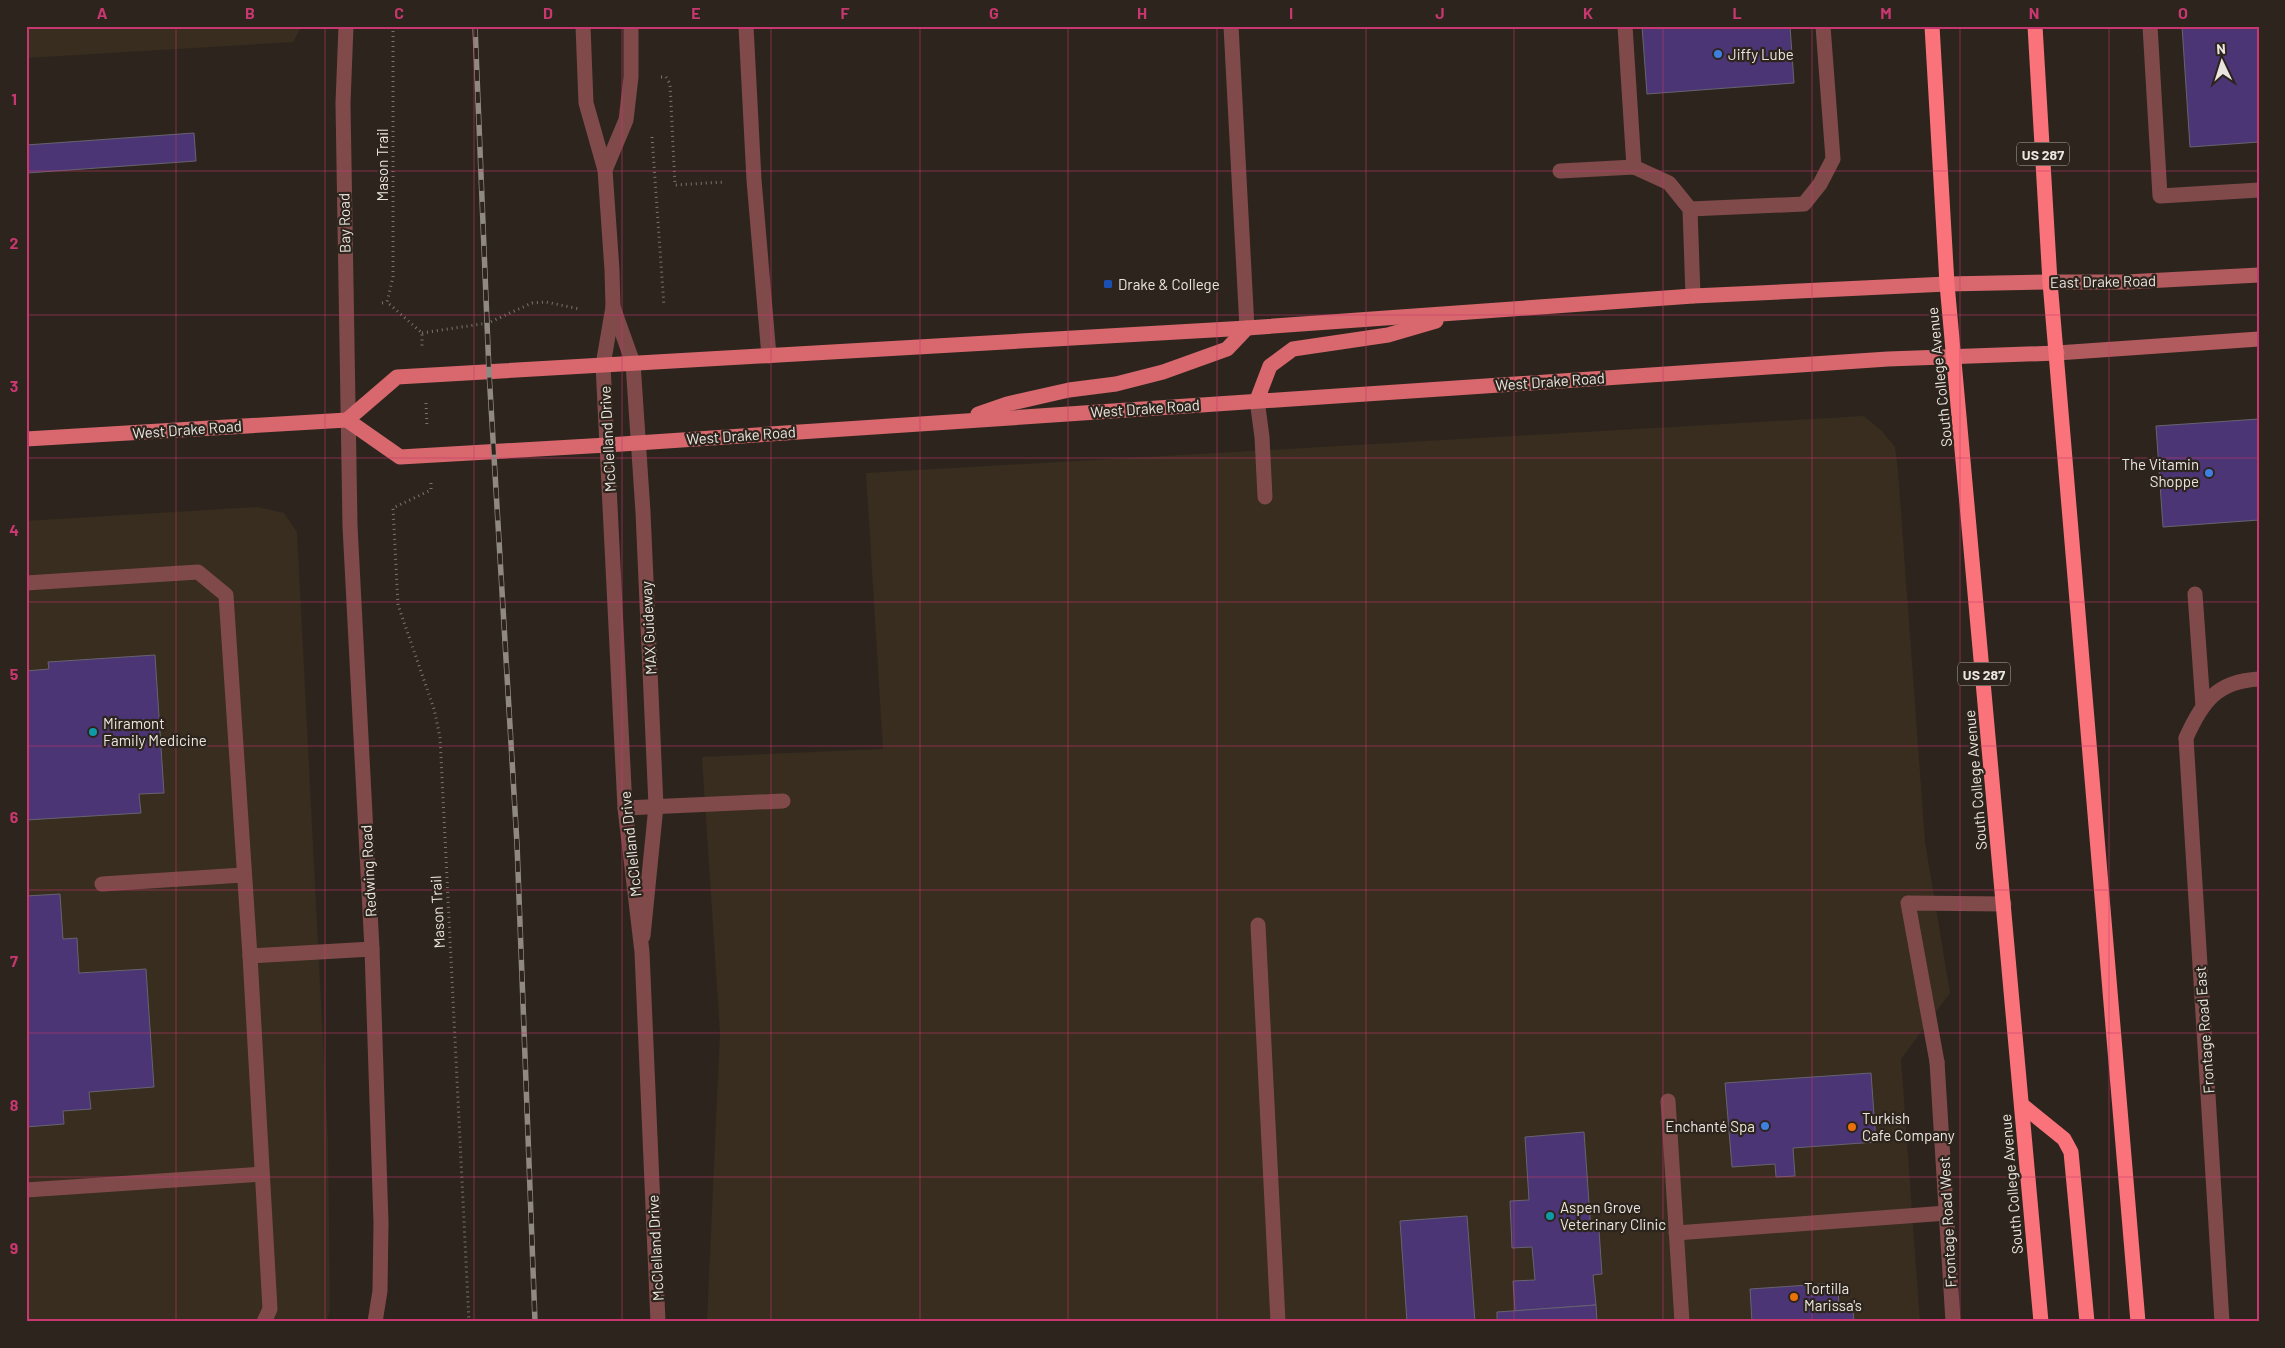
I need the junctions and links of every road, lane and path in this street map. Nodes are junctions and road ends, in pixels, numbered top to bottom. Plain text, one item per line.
1 (346, 26) edge
2 (393, 26) edge
3 (583, 26) edge
4 (631, 26) edge
5 (746, 26) edge
6 (1231, 26) edge
7 (1625, 26) edge
8 (1823, 26) edge
9 (1932, 26) edge
10 (2034, 26) edge
11 (2150, 26) edge
12 (657, 77) dead end
13 (651, 127) dead end
14 (1634, 167) junction
15 (605, 170) junction
16 (1560, 171) dead end
17 (754, 180) junction
18 (2259, 190) edge
19 (1690, 209) junction
20 (2259, 274) edge
21 (2050, 282) junction
22 (1947, 284) junction
23 (1693, 296) junction
24 (388, 302) junction
25 (382, 303) dead end
26 (613, 306) junction
27 (664, 306) dead end
28 (580, 309) dead end
29 (1464, 313) junction
30 (1247, 328) junction
31 (422, 333) junction
32 (2259, 339) edge
33 (2057, 353) junction
34 (1955, 355) junction
35 (769, 356) junction
36 (633, 363) junction
37 (603, 365) junction
38 (424, 376) junction
39 (1257, 400) junction
40 (347, 420) junction
41 (957, 421) junction
42 (26, 439) edge
43 (639, 442) junction
44 (607, 445) junction
45 (429, 455) junction
46 (1265, 497) dead end
47 (386, 508) dead end
48 (393, 508) junction
49 (26, 583) edge
50 (2195, 594) dead end
51 (2259, 679) edge
52 (2203, 706) junction
53 (783, 801) dead end
54 (656, 806) junction
55 (625, 808) junction
56 (244, 875) junction
57 (102, 884) dead end
58 (2004, 904) junction
59 (1258, 925) dead end
60 (372, 949) junction
61 (642, 952) junction
62 (250, 956) junction
63 (1668, 1102) dead end
64 (2022, 1105) junction
65 (262, 1174) junction
66 (26, 1190) edge
67 (1947, 1213) junction
68 (1676, 1233) junction
69 (264, 1322) edge
70 (375, 1322) edge
71 (468, 1322) edge
72 (658, 1322) edge
73 (1278, 1322) edge
74 (1682, 1322) edge
75 (1953, 1322) edge
76 (2041, 1322) edge
77 (2087, 1322) edge
78 (2138, 1322) edge
79 (2222, 1322) edge

1 - 40 street, Bay Road
2 - 24 path, Mason Trail
3 - 15 street, MAX Guideway
4 - 15 street, MAX Guideway
5 - 17 street
6 - 30 street
7 - 14 street
8 - 19 street
9 - 22 highway, South College Avenue / US 287
10 - 21 highway, US 287
11 - 18 street
12 - 17 path
13 - 27 path
14 - 16 street
14 - 19 street
15 - 26 street, MAX Guideway
17 - 35 street
19 - 23 street
20 - 21 main road, East Drake Road
21 - 22 main road, East Drake Road
21 - 33 highway, US 287
22 - 23 main road
22 - 34 highway, South College Avenue / US 287
23 - 29 main road
24 - 25 path
24 - 31 path
26 - 36 street, MAX Guideway
26 - 37 street, MAX Guideway
28 - 31 path
29 - 30 main road
29 - 39 main road
30 - 35 main road
30 - 41 main road
31 - 38 path
32 - 33 main road
33 - 34 main road
33 - 78 highway, US 287
34 - 39 main road, West Drake Road
34 - 58 highway, South College Avenue / US 287
35 - 36 main road
36 - 37 main road
36 - 43 street, MAX Guideway
37 - 38 main road
37 - 44 street, McClelland Drive
38 - 40 main road
38 - 45 path
39 - 41 main road, West Drake Road
39 - 46 street
40 - 42 main road, West Drake Road
40 - 45 main road, West Drake Road
40 - 60 street, Redwing Road
41 - 43 main road, West Drake Road
43 - 44 main road, West Drake Road
43 - 54 street, MAX Guideway
44 - 45 main road, West Drake Road
44 - 55 street, McClelland Drive
45 - 48 path
47 - 48 path
48 - 71 path, Mason Trail
49 - 56 street
50 - 52 street
51 - 52 street
52 - 79 street, Frontage Road East
53 - 54 street
54 - 55 street
54 - 61 street, MAX Guideway
55 - 61 street, McClelland Drive
56 - 57 street
56 - 62 street
58 - 64 highway, South College Avenue / US 287
58 - 67 street, Frontage Road West
59 - 73 street
60 - 62 street
60 - 70 street, Redwing Road
61 - 72 street, McClelland Drive
62 - 65 street
63 - 68 street
64 - 76 highway, South College Avenue / US 287
64 - 77 highway
65 - 66 street
65 - 69 street
67 - 68 street
67 - 75 street, Frontage Road West
68 - 74 street

